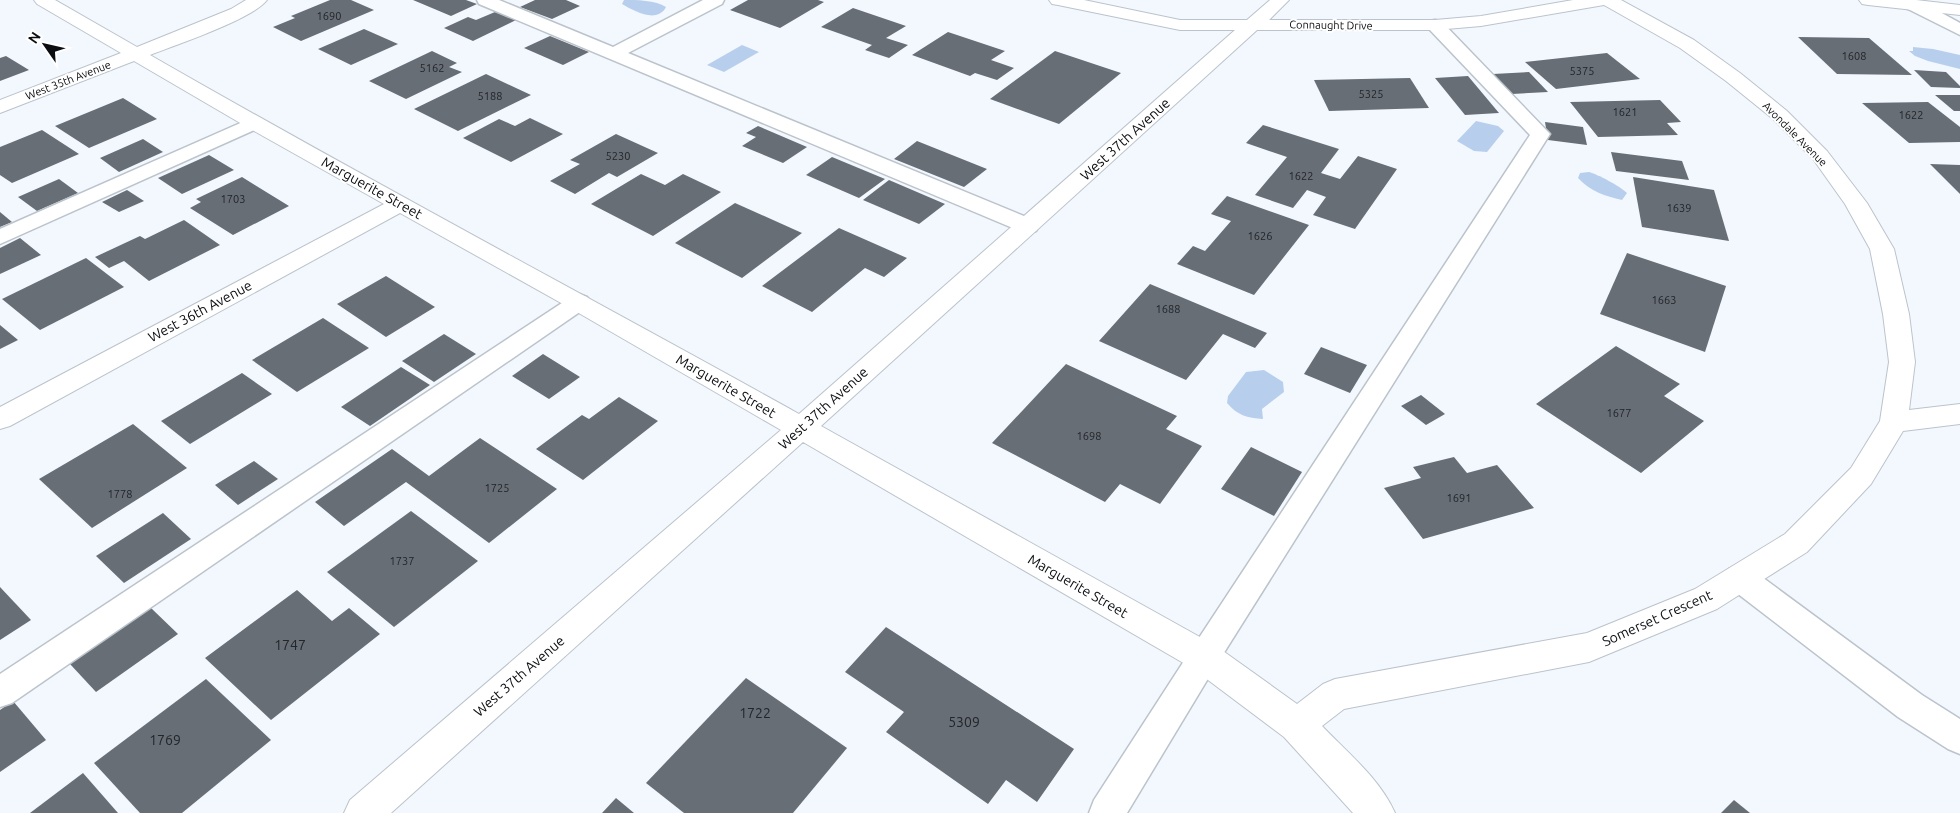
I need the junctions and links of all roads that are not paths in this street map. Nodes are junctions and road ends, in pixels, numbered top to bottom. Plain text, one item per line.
1 (43, 0) edge
2 (258, 0) edge
3 (485, 0) edge
4 (716, 0) edge
5 (1058, 0) edge
6 (1280, 0) edge
7 (1606, 0) edge
8 (1868, 0) edge
9 (1907, 3) edge
10 (1960, 10) edge
11 (1253, 24) junction
12 (1435, 25) junction
13 (1960, 30) edge
14 (615, 53) junction
15 (136, 54) junction
16 (0, 107) edge
17 (254, 123) junction
18 (400, 204) junction
19 (1028, 226) junction
20 (0, 237) edge
21 (578, 302) junction
22 (1960, 414) edge
23 (0, 419) edge
24 (1894, 422) junction
25 (801, 428) junction
26 (1740, 578) junction
27 (1204, 657) junction
28 (0, 692) edge
29 (1297, 724) junction
30 (1960, 738) edge
31 (363, 813) edge
32 (1107, 813) edge
33 (1376, 813) edge

1 - 15 street, Marguerite Street
2 - 15 street, West 35th Avenue
3 - 14 lane
4 - 14 lane
5 - 11 street, Connaught Drive
6 - 11 street, West 37th Avenue
7 - 12 street, Connaught Drive
7 - 24 street, Avondale Avenue
8 - 9 street
9 - 10 street
9 - 13 lane
11 - 12 street, Connaught Drive
11 - 19 street, West 37th Avenue
12 - 27 lane
14 - 19 lane
15 - 16 street, West 35th Avenue
15 - 17 street, Marguerite Street
17 - 18 street, Marguerite Street
17 - 20 lane
18 - 21 street, Marguerite Street
18 - 23 street, West 36th Avenue
19 - 25 street, West 37th Avenue
21 - 25 street, Marguerite Street
21 - 28 lane
22 - 24 street
24 - 26 street, Somerset Crescent
25 - 27 street, Marguerite Street
25 - 31 street, West 37th Avenue
26 - 29 street, Somerset Crescent
26 - 30 lane
27 - 29 street, Marguerite Street
27 - 32 lane
29 - 33 street, Marguerite Street

